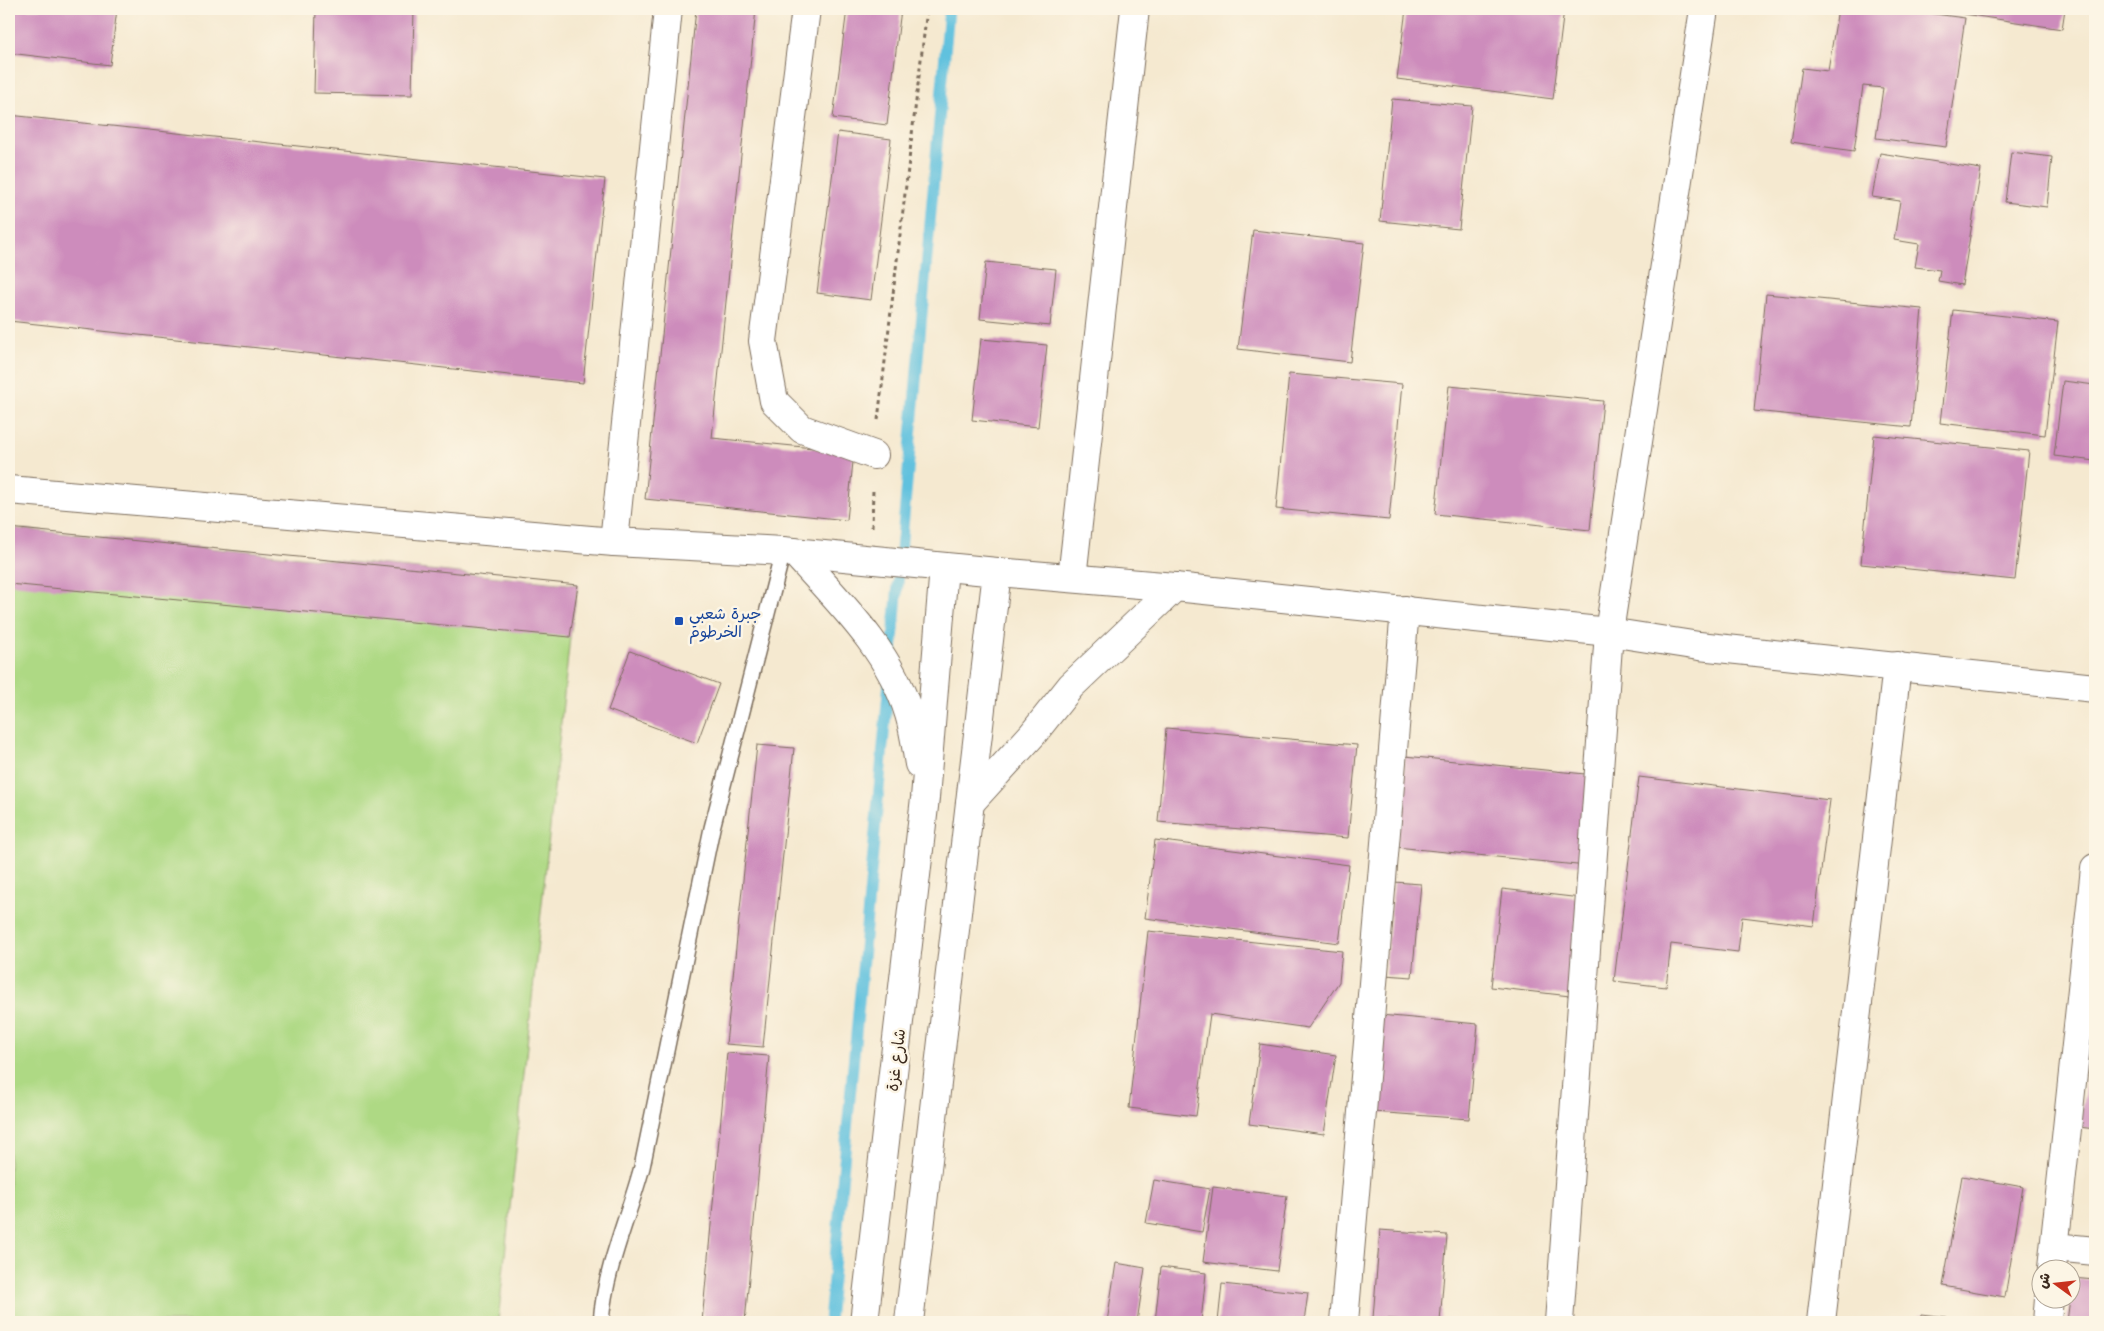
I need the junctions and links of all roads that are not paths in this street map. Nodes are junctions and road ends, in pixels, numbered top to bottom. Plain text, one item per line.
1 (668, 9) edge
2 (806, 9) edge
3 (1135, 9) edge
4 (1704, 9) edge
5 (874, 456) road end
6 (9, 490) edge
7 (614, 542) junction
8 (788, 551) junction
9 (944, 567) junction
10 (997, 572) junction
11 (1072, 578) junction
12 (1174, 587) junction
13 (1405, 610) junction
14 (1608, 632) junction
15 (1897, 666) junction
16 (2095, 688) edge
17 (925, 798) junction
18 (970, 803) junction
19 (2095, 868) edge
20 (2095, 1251) edge
21 (2053, 1258) edge
22 (2048, 1308) edge
23 (601, 1322) edge
24 (864, 1322) edge
25 (909, 1322) edge
26 (1344, 1322) edge
27 (1559, 1322) edge
28 (1822, 1322) edge
29 (2047, 1322) edge

1 - 7 street
2 - 5 street
3 - 11 street
4 - 14 street
6 - 7 street
7 - 8 street
8 - 9 street
8 - 17 street
8 - 23 lane
9 - 10 street
9 - 17 street, شارع غزة
10 - 11 street
10 - 18 street
11 - 12 street
12 - 13 street
12 - 18 street
13 - 14 street
13 - 26 street
14 - 15 street
14 - 27 street
15 - 16 street
15 - 28 street
17 - 24 street, شارع غزة
18 - 25 street
19 - 21 street
20 - 21 street
22 - 29 street

